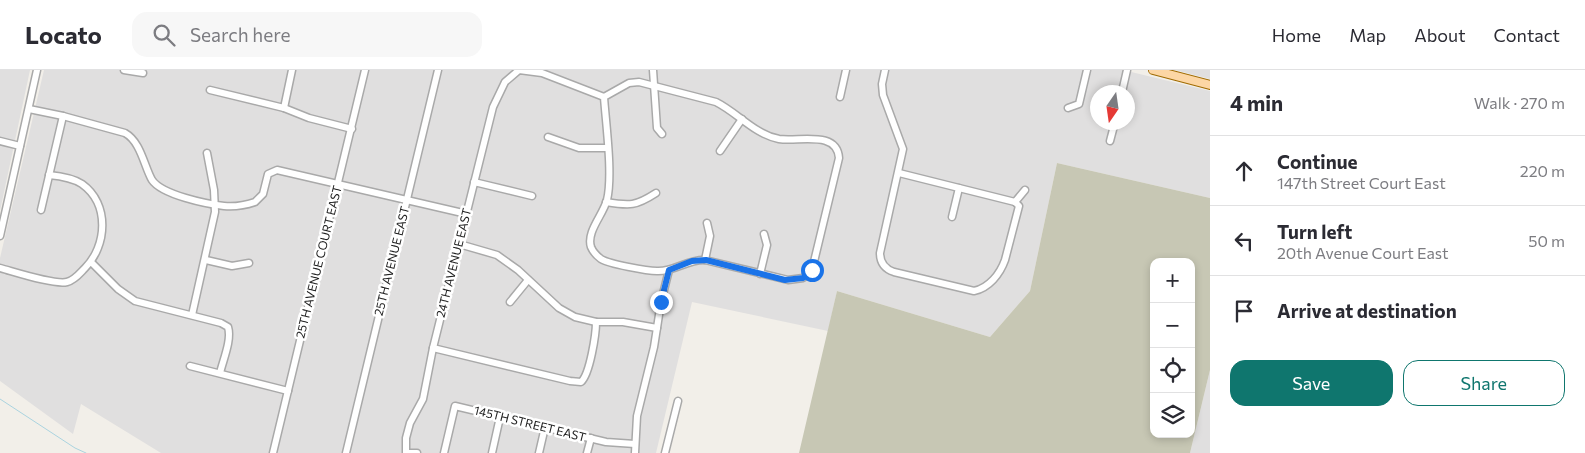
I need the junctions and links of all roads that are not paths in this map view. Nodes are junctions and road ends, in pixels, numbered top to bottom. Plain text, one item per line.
1 (37, 70) edge
2 (124, 70) edge
3 (292, 70) edge
4 (365, 70) edge
5 (438, 70) edge
6 (519, 70) edge
7 (653, 70) edge
8 (844, 70) edge
9 (885, 70) edge
10 (1087, 70) edge
11 (1127, 70) edge
12 (1152, 70) edge
13 (143, 73) dead end
14 (654, 85) junction
15 (1124, 85) edge
16 (1210, 85) edge
17 (210, 90) dead end
18 (604, 97) junction
19 (840, 97) dead end
20 (284, 108) junction
21 (1068, 108) dead end
22 (29, 109) junction
23 (63, 116) junction
24 (742, 119) junction
25 (352, 129) junction
26 (1113, 130) edge
27 (662, 134) dead end
28 (548, 137) dead end
29 (0, 141) edge
30 (1110, 141) dead end
31 (20, 146) junction
32 (607, 148) junction
33 (720, 152) dead end
34 (207, 153) dead end
35 (899, 173) junction
36 (49, 175) junction
37 (474, 182) junction
38 (338, 185) junction
39 (959, 188) junction
40 (1025, 190) dead end
41 (656, 192) dead end
42 (532, 196) dead end
43 (407, 201) junction
44 (606, 202) junction
45 (1016, 202) junction
46 (215, 204) junction
47 (41, 210) dead end
48 (466, 214) junction
49 (952, 217) dead end
50 (707, 223) dead end
51 (764, 234) dead end
52 (0, 236) edge
53 (459, 244) junction
54 (206, 260) junction
55 (706, 260) junction
56 (249, 263) dead end
57 (89, 264) junction
58 (0, 268) edge
59 (669, 270) junction
60 (760, 274) junction
61 (528, 280) junction
62 (510, 302) dead end
63 (192, 316) junction
64 (596, 322) junction
65 (657, 328) junction
66 (433, 348) junction
67 (190, 366) dead end
68 (220, 373) junction
69 (288, 390) junction
70 (678, 401) dead end
71 (500, 416) junction
72 (545, 428) junction
73 (591, 438) junction
74 (635, 444) junction
75 (273, 453) edge
76 (346, 453) edge
77 (407, 453) edge
78 (417, 453) edge
79 (444, 453) edge
80 (492, 453) edge
81 (539, 453) edge
82 (587, 453) edge
83 (634, 453) edge
84 (665, 453) edge

1 - 22 street
2 - 13 street
3 - 20 street
4 - 25 street, 25TH AVENUE COURT EAST
5 - 43 street, 25TH AVENUE EAST
6 - 18 street
6 - 37 street, 24TH AVENUE EAST
7 - 14 street
8 - 19 street
9 - 35 street
10 - 21 street
11 - 15 street
12 - 16 main road
14 - 18 street
14 - 24 street
14 - 27 street
17 - 20 street
18 - 32 street
20 - 25 street
22 - 23 street
22 - 31 street
23 - 36 street
23 - 46 street
24 - 33 street
24 - 60 street
25 - 38 street, 25TH AVENUE COURT EAST
26 - 30 street
28 - 32 street
29 - 31 street
31 - 52 street
32 - 44 street
34 - 46 street
35 - 39 street
35 - 45 street
36 - 47 street
36 - 57 street
37 - 42 street
37 - 48 street, 24TH AVENUE EAST
38 - 43 street
38 - 46 street
38 - 69 street, 25TH AVENUE COURT EAST
39 - 45 street
39 - 49 street
40 - 45 street
41 - 44 street
43 - 48 street
43 - 76 street, 25TH AVENUE EAST
44 - 59 street
46 - 54 street
48 - 53 street, 24TH AVENUE EAST
50 - 55 street
51 - 60 street
53 - 61 street
53 - 66 street, 24TH AVENUE EAST
54 - 56 street
54 - 63 street
55 - 59 street
55 - 60 street
57 - 58 street
57 - 63 street
59 - 65 street
61 - 62 street
61 - 64 street
63 - 68 street
64 - 65 street
64 - 66 street
65 - 74 street
66 - 77 street, 24TH AVENUE EAST
67 - 68 street
68 - 69 street
69 - 75 street, 25TH AVENUE COURT EAST
70 - 84 street
71 - 72 street, 145TH STREET EAST
71 - 79 street, 145TH STREET EAST
71 - 80 street
72 - 73 street, 145TH STREET EAST
72 - 81 street
73 - 74 street, 145TH STREET EAST
73 - 82 street
74 - 83 street
77 - 78 street

